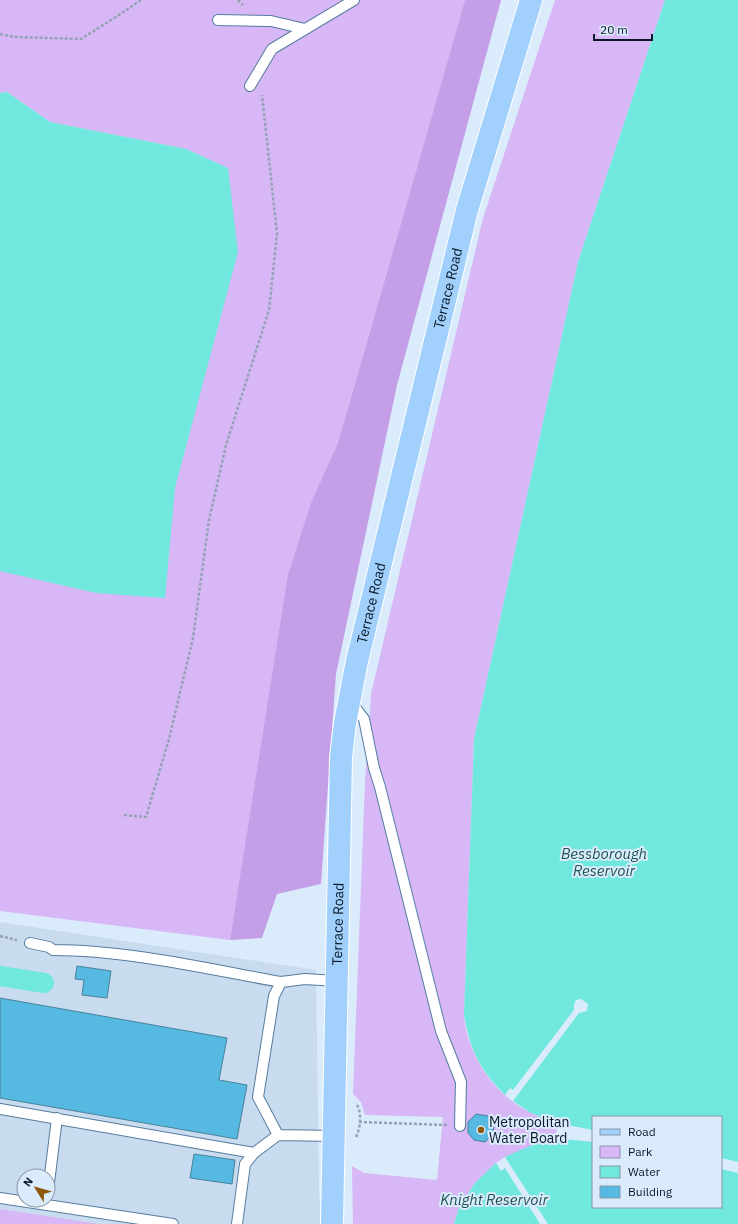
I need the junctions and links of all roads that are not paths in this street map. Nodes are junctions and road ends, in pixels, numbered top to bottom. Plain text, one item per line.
1 (354, 0) edge
2 (531, 0) edge
3 (218, 20) dead end
4 (305, 28) junction
5 (250, 86) road end
6 (350, 700) junction
7 (30, 943) dead end
8 (337, 981) junction
9 (281, 982) junction
10 (0, 1109) edge
11 (57, 1118) junction
12 (460, 1126) dead end
13 (278, 1135) junction
14 (333, 1136) junction
15 (254, 1153) junction
16 (51, 1168) edge
17 (0, 1198) edge
18 (16, 1199) edge
19 (56, 1204) edge
20 (172, 1224) edge
21 (237, 1224) edge
22 (332, 1224) edge

1 - 4 lane
2 - 6 main road, Terrace Road
3 - 4 lane
4 - 5 lane
6 - 8 main road, Terrace Road
6 - 12 lane
7 - 9 lane
8 - 9 lane
8 - 14 main road, Terrace Road
9 - 13 lane
10 - 11 lane
11 - 15 lane
11 - 16 lane
13 - 14 lane
13 - 15 lane
14 - 22 main road, Terrace Road
15 - 21 lane
17 - 18 lane
19 - 20 lane

